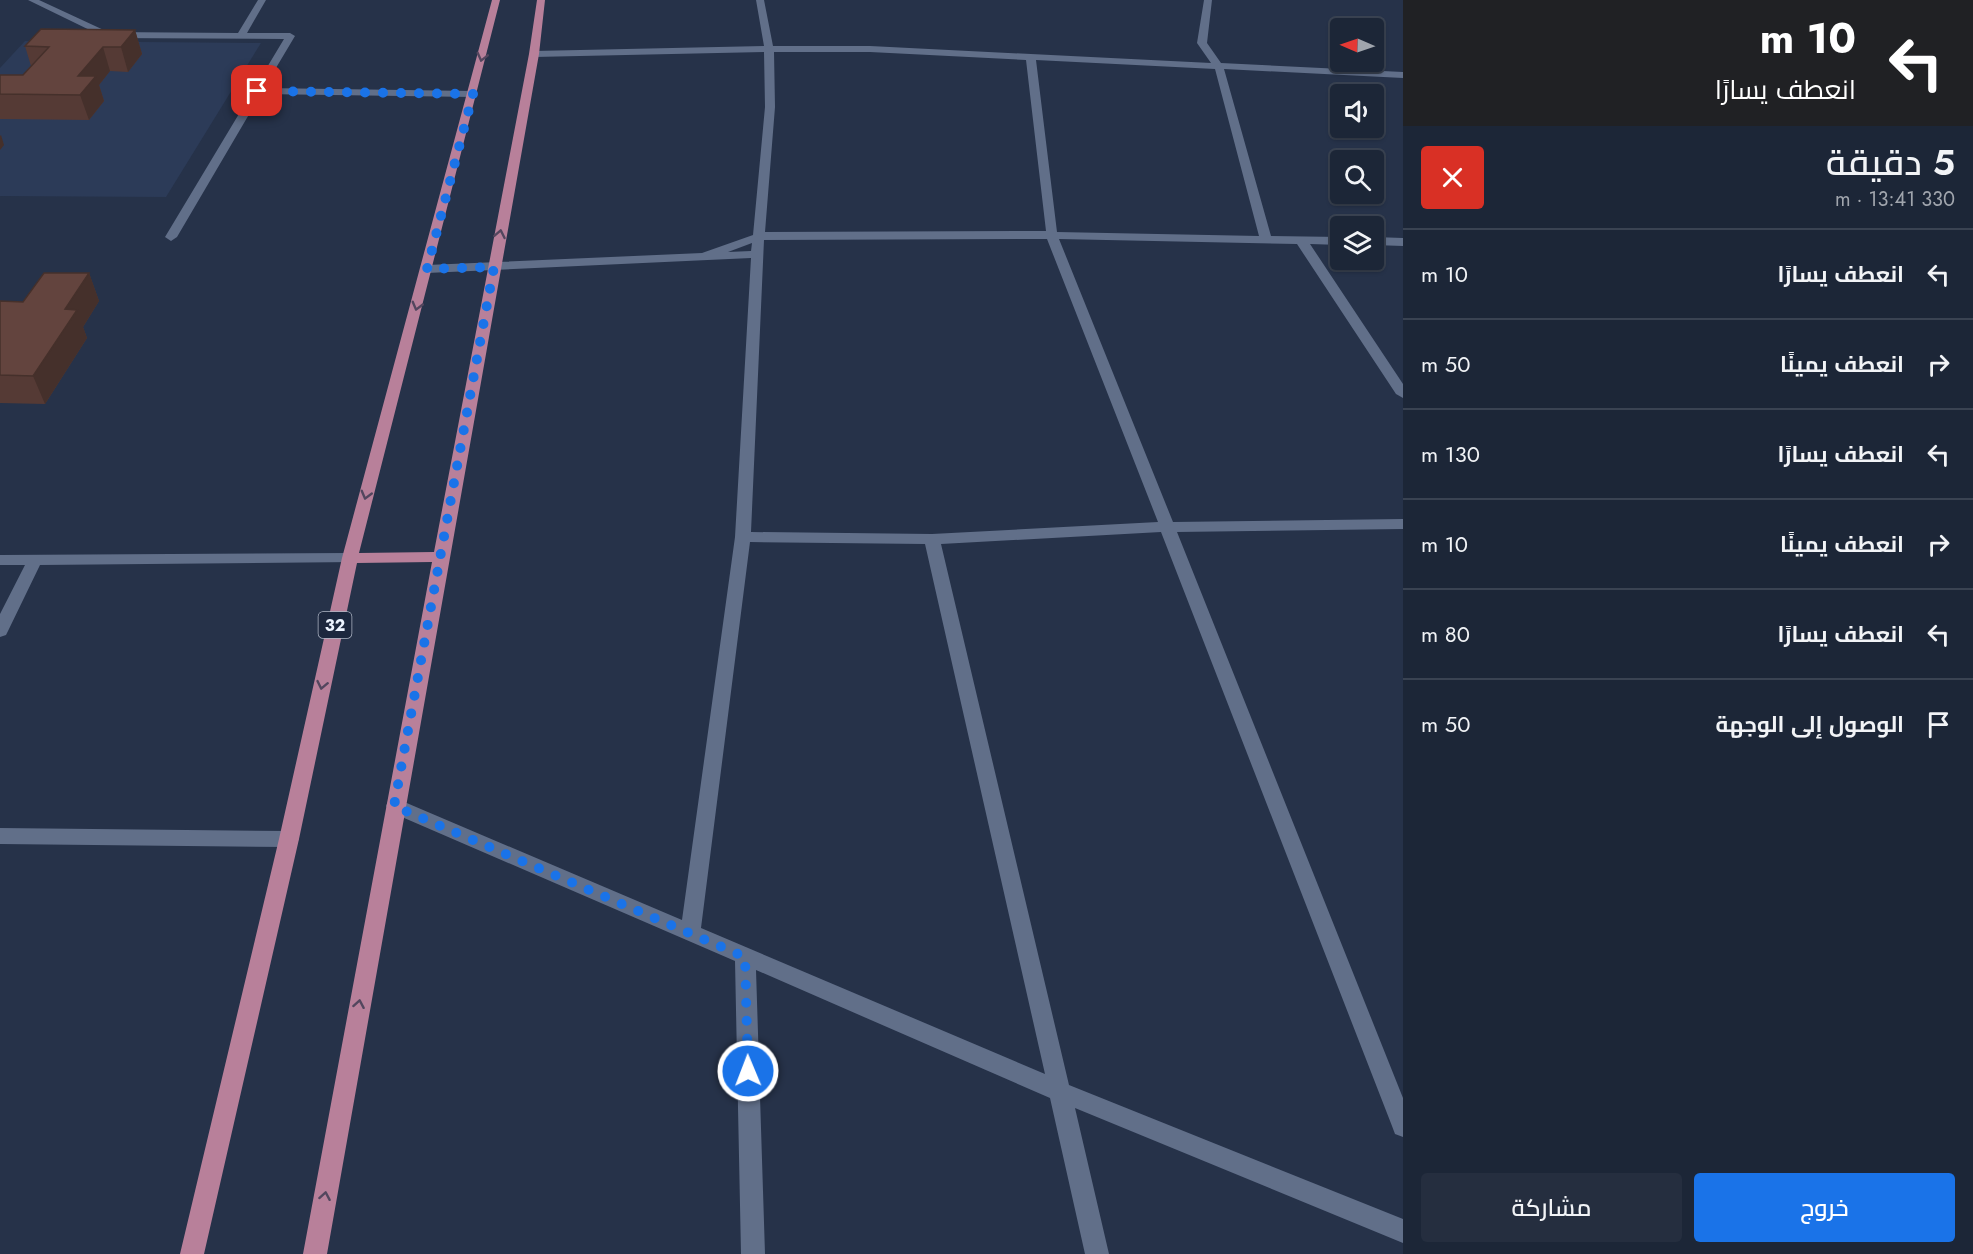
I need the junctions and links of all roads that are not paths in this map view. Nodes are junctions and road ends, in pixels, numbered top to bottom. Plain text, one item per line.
1 (32, 0) edge
2 (262, 0) edge
3 (496, 0) edge
4 (542, 0) edge
5 (760, 0) edge
6 (1208, 0) edge
7 (241, 36) junction
8 (769, 49) junction
9 (534, 54) junction
10 (1031, 58) junction
11 (1218, 67) junction
12 (1403, 75) edge
13 (257, 91) junction
14 (473, 94) junction
15 (1052, 235) junction
16 (760, 236) junction
17 (171, 237) dead end
18 (1266, 239) junction
19 (1301, 240) junction
20 (1330, 241) edge
21 (1384, 241) edge
22 (1403, 242) edge
23 (757, 254) junction
24 (702, 257) junction
25 (494, 267) junction
26 (427, 269) junction
27 (1403, 394) edge
28 (1403, 524) edge
29 (1166, 527) junction
30 (743, 537) junction
31 (932, 539) junction
32 (441, 557) junction
33 (350, 558) junction
34 (0, 560) edge
35 (35, 560) junction
36 (0, 631) edge
37 (394, 806) junction
38 (0, 836) edge
39 (289, 839) junction
40 (690, 933) junction
41 (745, 957) junction
42 (1061, 1092) junction
43 (1403, 1126) edge
44 (1403, 1231) edge
45 (192, 1254) edge
46 (315, 1254) edge
47 (753, 1254) edge
48 (1097, 1254) edge

1 - 7 street
2 - 7 street
3 -> 14 main road, 32
4 - 9 main road
5 - 8 street
6 - 11 street
7 - 13 street
8 - 9 street
8 - 10 street
8 - 16 street
25 -> 9 main road
10 - 11 street
10 - 15 street
11 - 12 street
11 - 18 street
13 - 14 street
13 - 17 street
14 - 26 main road, 32
15 - 16 street
15 - 18 street
15 - 29 street
16 - 23 street
16 - 24 street
18 - 19 street
19 - 20 street
19 - 27 street
21 - 22 street
23 - 24 street
23 - 30 street
24 - 25 street
25 - 26 street
25 - 32 main road
26 -> 33 main road, 32
28 - 29 street
29 - 31 street
29 - 43 street
30 - 31 street
30 - 40 street
31 - 42 street
32 - 33 main road
32 - 37 main road
33 - 35 street
33 -> 39 main road, 32
34 - 35 street
35 - 36 street
37 - 40 street
46 -> 37 main road
38 - 39 street
39 - 45 main road, 32
40 - 41 street
41 - 42 street
41 - 47 street
42 - 44 street
42 - 48 street

